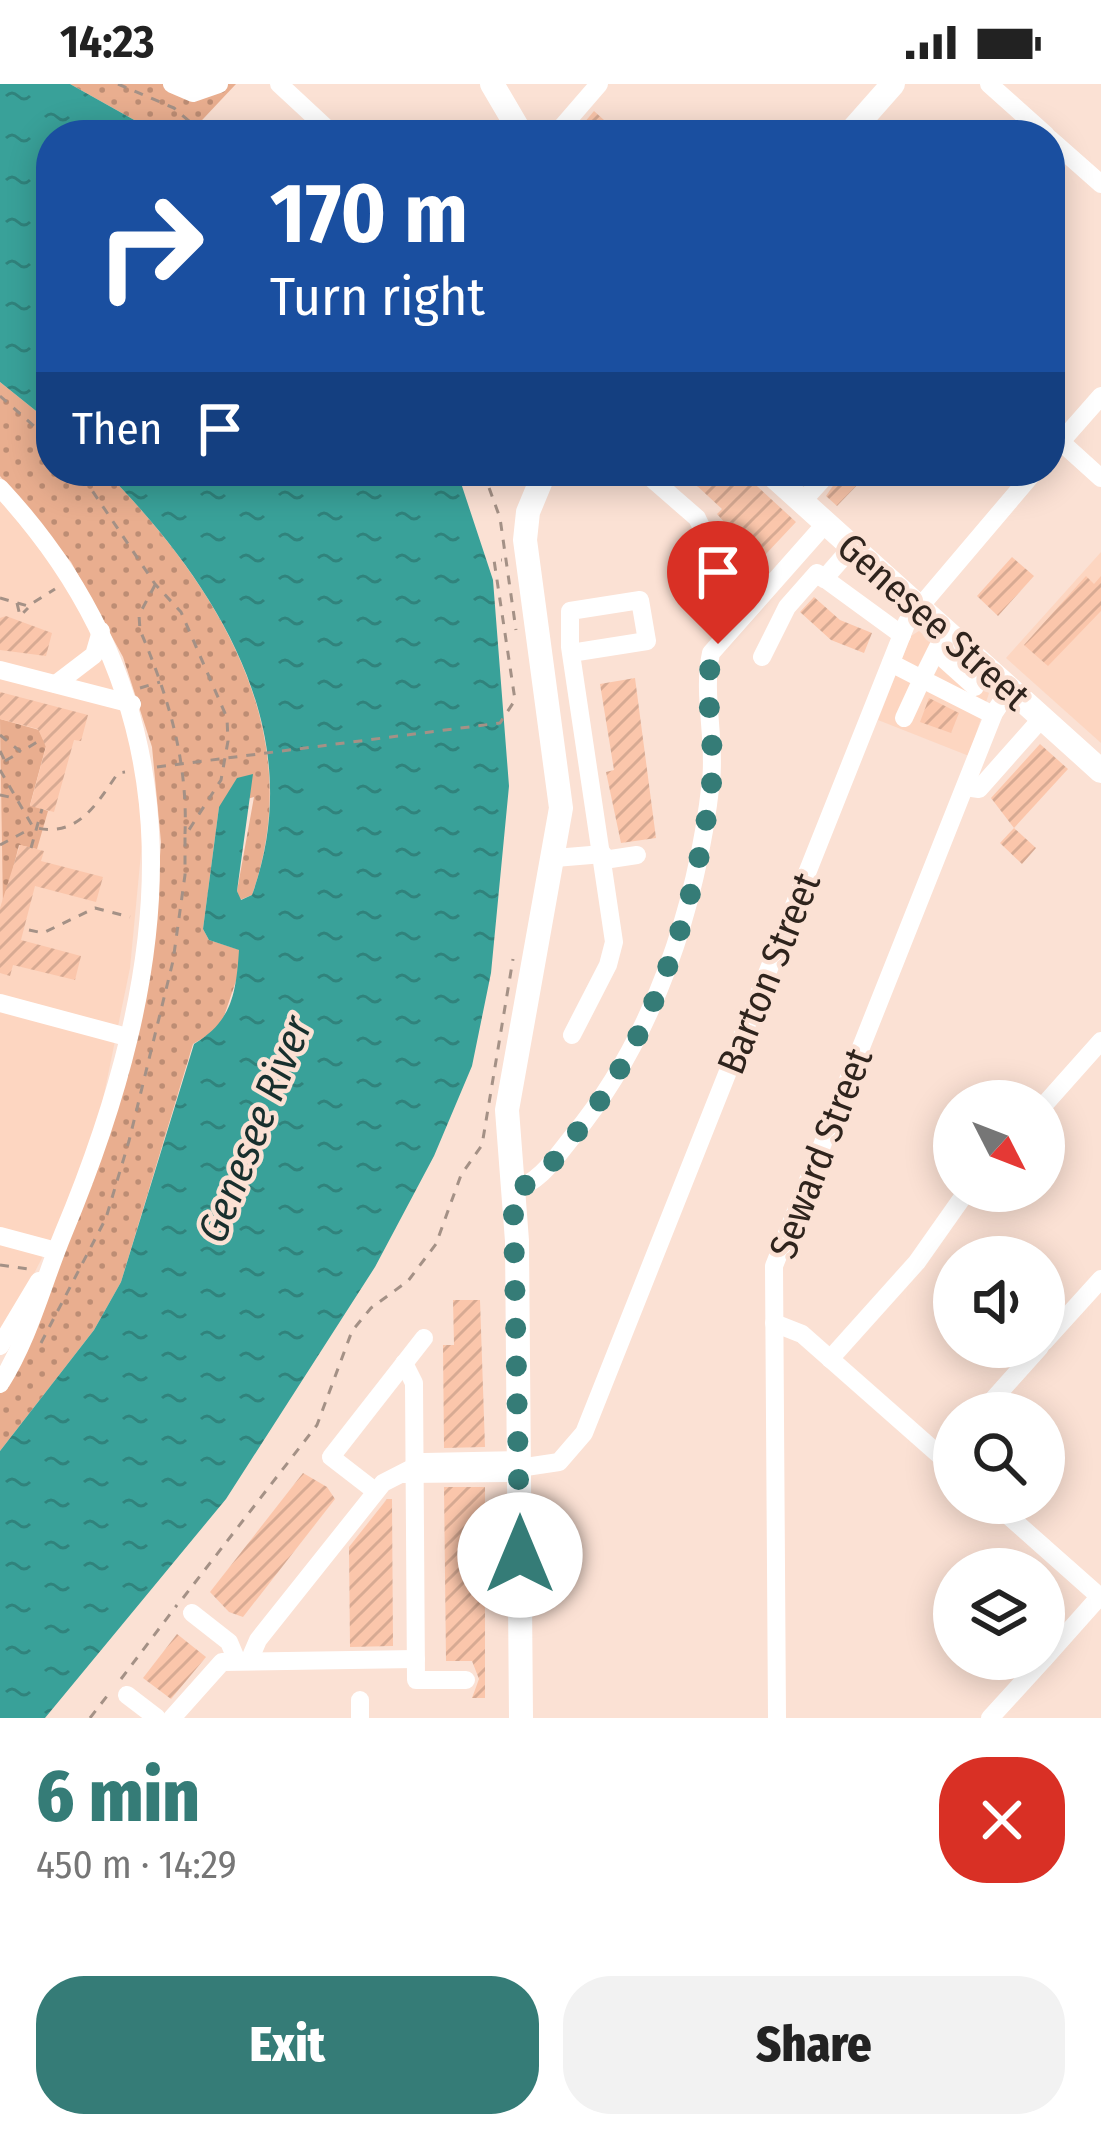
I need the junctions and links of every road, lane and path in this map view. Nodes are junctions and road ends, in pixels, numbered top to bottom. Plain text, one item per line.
1 (118, 84) edge
2 (172, 84) edge
3 (219, 84) edge
4 (279, 84) edge
5 (492, 84) edge
6 (599, 84) edge
7 (893, 84) edge
8 (989, 84) edge
9 (188, 120) edge
10 (318, 120) edge
11 (508, 120) edge
12 (568, 120) edge
13 (861, 120) edge
14 (1029, 120) edge
15 (1065, 152) edge
16 (1101, 184) edge
17 (0, 396) edge
18 (1101, 396) edge
19 (36, 428) edge
20 (1065, 432) edge
21 (1065, 451) edge
22 (1101, 478) edge
23 (488, 486) edge
24 (539, 486) edge
25 (554, 486) edge
26 (660, 486) edge
27 (784, 486) edge
28 (816, 486) edge
29 (1022, 486) edge
30 (0, 488) edge
31 (802, 502) junction
32 (826, 524) junction
33 (852, 547) junction
34 (516, 559) junction
35 (824, 579) junction
36 (155, 584) dead end
37 (61, 585) dead end
38 (0, 598) edge
39 (17, 603) junction
40 (917, 605) junction
41 (28, 606) junction
42 (747, 612) junction
43 (101, 631) junction
44 (902, 635) junction
45 (941, 642) junction
46 (529, 649) junction
47 (762, 657) dead end
48 (891, 663) junction
49 (0, 670) edge
50 (922, 679) junction
51 (161, 681) junction
52 (56, 684) junction
53 (976, 686) junction
54 (1010, 689) junction
55 (130, 698) junction
56 (993, 715) junction
57 (904, 718) dead end
58 (1042, 718) junction
59 (1, 733) edge
60 (40, 740) dead end
61 (979, 750) junction
62 (0, 751) edge
63 (20, 752) junction
64 (1003, 759) junction
65 (2, 765) edge
66 (181, 765) junction
67 (156, 768) dead end
68 (135, 771) dead end
69 (1101, 771) edge
70 (964, 787) junction
71 (0, 796) edge
72 (16, 798) junction
73 (42, 809) dead end
74 (35, 828) junction
75 (184, 836) dead end
76 (2, 842) edge
77 (32, 848) dead end
78 (637, 855) dead end
79 (603, 857) junction
80 (555, 858) junction
81 (132, 918) dead end
82 (29, 930) dead end
83 (517, 944) dead end
84 (2, 1005) edge
85 (572, 1035) dead end
86 (127, 1037) junction
87 (1101, 1041) edge
88 (1065, 1081) edge
89 (513, 1190) junction
90 (952, 1212) edge
91 (0, 1236) edge
92 (56, 1251) junction
93 (0, 1265) edge
94 (35, 1271) dead end
95 (57, 1279) dead end
96 (1101, 1279) edge
97 (73, 1285) dead end
98 (1065, 1319) edge
99 (773, 1323) junction
100 (424, 1338) dead end
101 (0, 1346) edge
102 (830, 1359) junction
103 (404, 1364) junction
104 (1021, 1368) edge
105 (0, 1384) edge
106 (1000, 1392) edge
107 (933, 1442) edge
108 (519, 1467) junction
109 (410, 1471) junction
110 (375, 1491) junction
111 (1018, 1524) edge
112 (1100, 1596) edge
113 (192, 1613) dead end
114 (1065, 1635) edge
115 (416, 1659) junction
116 (243, 1661) junction
117 (466, 1680) dead end
118 (1025, 1680) edge
119 (128, 1695) dead end
120 (91, 1718) edge
121 (157, 1718) edge
122 (172, 1718) edge
123 (521, 1718) edge
124 (777, 1718) edge
125 (990, 1718) edge

1 - 9 path
2 - 3 street
4 - 10 street
5 - 11 main road
6 - 12 street
7 - 13 main road
8 - 14 street
15 - 16 street
17 - 19 path
18 - 20 street
21 - 22 street
23 - 34 path
24 - 34 main road
25 - 34 main road
26 - 42 street
27 - 31 main road, Genesee Street
28 - 31 street
29 - 40 street, Barton Street
30 - 43 street
31 - 32 main road, Genesee Street
32 - 33 main road, Genesee Street
32 - 42 street
33 - 35 street
33 - 40 main road, Genesee Street
34 - 46 main road
34 - 46 path
34 - 66 path
35 - 44 street
35 - 47 street
36 - 51 path
37 - 41 path
38 - 39 path
39 - 41 path
39 - 41 path
40 - 44 street, Barton Street
40 - 45 main road, Genesee Street
42 - 89 street
43 - 52 street
43 - 55 street
44 - 48 street, Barton Street
45 - 50 street
45 - 53 main road, Genesee Street
46 - 79 street
46 - 80 main road
48 - 50 street
48 - 108 street, Barton Street
49 - 52 street
50 - 53 street
50 - 57 street
51 - 55 path
51 - 66 path
52 - 55 street
53 - 54 main road, Genesee Street
53 - 56 street
54 - 56 street, Seward Street
54 - 58 main road, Genesee Street
55 - 86 street
56 - 61 street, Seward Street
58 - 64 street
58 - 69 main road, Genesee Street
59 - 63 path
60 - 63 path
61 - 64 street
61 - 70 street, Seward Street
62 - 65 path
63 - 65 path
64 - 70 street
65 - 72 path
66 - 67 path
66 - 75 path
68 - 74 path
70 - 99 street, Seward Street
71 - 72 path
72 - 74 path
73 - 74 path
74 - 76 path
74 - 77 path
78 - 79 street
79 - 80 street
79 - 85 street
80 - 89 main road
81 - 82 path
83 - 120 path
84 - 86 street
86 - 92 street
87 - 88 street
89 - 108 main road
90 - 102 street
91 - 92 street
92 - 101 street
92 - 105 street
93 - 94 path
95 - 97 path
96 - 98 street
99 - 102 street
99 - 124 street, Seward Street
100 - 103 street
102 - 107 street
103 - 109 street
103 - 110 street
104 - 106 street
108 - 109 street
108 - 123 main road
109 - 110 street
109 - 115 street
110 - 116 street
111 - 112 street
112 - 114 street
113 - 116 street
115 - 116 street
115 - 117 street
116 - 122 street
118 - 125 street
119 - 121 street

